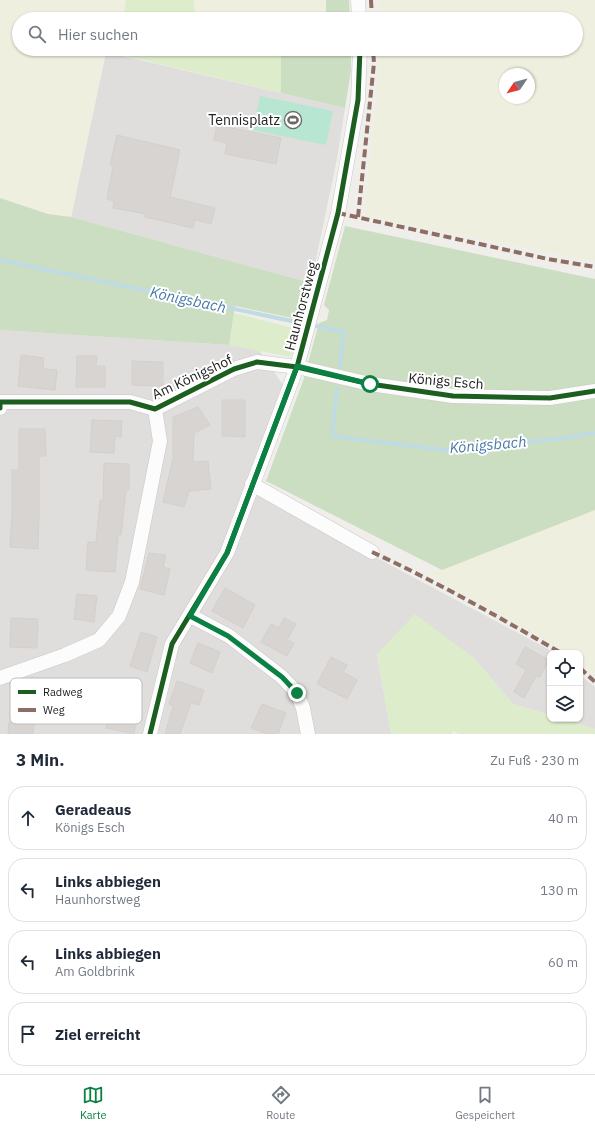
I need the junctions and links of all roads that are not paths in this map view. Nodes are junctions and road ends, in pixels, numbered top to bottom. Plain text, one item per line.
1 (358, 0) edge
2 (359, 12) edge
3 (360, 56) edge
4 (297, 366) junction
5 (595, 391) edge
6 (0, 401) edge
7 (0, 408) edge
8 (155, 409) junction
9 (252, 484) junction
10 (372, 552) dead end
11 (190, 616) junction
12 (0, 678) edge
13 (150, 734) edge
14 (308, 734) edge

1 - 2 street
3 - 4 street, Haunhorstweg
4 - 5 street, Königs Esch
4 - 8 street, Am Königshof
4 - 9 street, Haunhorstweg
6 - 7 street, Am Königshof
6 - 8 street, Am Königshof
8 - 12 street, Am Königshof
9 - 10 street
9 - 11 street, Haunhorstweg
11 - 13 street, Haunhorstweg
11 - 14 street

